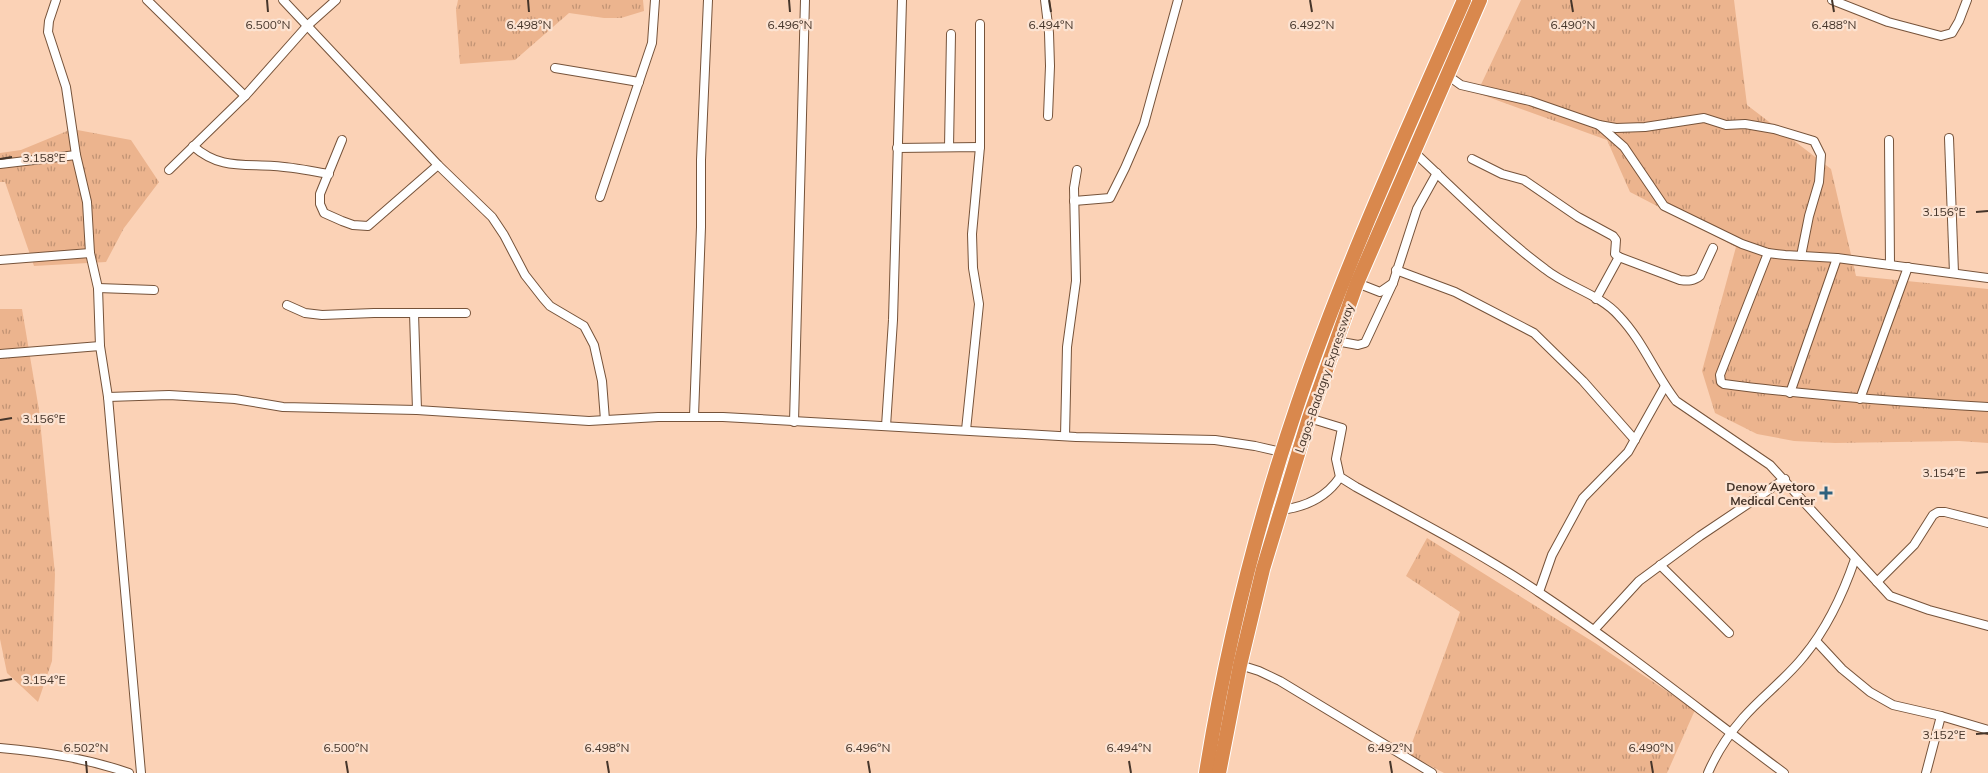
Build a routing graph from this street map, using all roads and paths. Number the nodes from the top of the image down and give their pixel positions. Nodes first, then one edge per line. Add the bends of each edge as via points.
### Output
1 (56, 0) edge
2 (147, 0) edge
3 (284, 0) edge
4 (336, 0) edge
5 (656, 0) edge
6 (708, 0) edge
7 (805, 0) edge
8 (902, 0) edge
9 (1045, 0) edge
10 (1178, 0) edge
11 (1464, 0) edge
12 (1480, 0) edge
13 (1832, 0) edge
14 (1967, 0) edge
15 (980, 24) dead end
16 (308, 25) junction
17 (951, 34) dead end
18 (555, 68) dead end
19 (1447, 75) junction
20 (639, 82) junction
21 (244, 96) junction
22 (1048, 116) dead end
23 (1599, 125) junction
24 (1949, 138) dead end
25 (342, 140) dead end
26 (1889, 140) dead end
27 (193, 146) junction
28 (980, 147) junction
29 (897, 148) junction
30 (949, 148) junction
31 (1414, 152) junction
32 (76, 155) junction
33 (1472, 159) dead end
34 (0, 164) edge
35 (438, 165) junction
36 (168, 170) dead end
37 (1076, 170) dead end
38 (1437, 173) junction
39 (328, 174) junction
40 (600, 197) dead end
41 (1074, 201) junction
42 (1712, 248) dead end
43 (90, 253) junction
44 (1768, 253) junction
45 (1801, 256) junction
46 (1619, 257) junction
47 (1837, 258) junction
48 (0, 260) edge
49 (1890, 265) junction
50 (1908, 267) junction
51 (1396, 270) junction
52 (1954, 274) junction
53 (1988, 278) edge
54 (1357, 283) junction
55 (1393, 283) junction
56 (98, 288) junction
57 (154, 290) dead end
58 (1596, 299) junction
59 (287, 305) dead end
60 (414, 313) junction
61 (466, 313) dead end
62 (1336, 342) junction
63 (100, 346) junction
64 (0, 354) edge
65 (1665, 386) junction
66 (1790, 393) junction
67 (108, 397) junction
68 (1860, 400) junction
69 (1988, 407) edge
70 (417, 410) junction
71 (694, 416) junction
72 (1309, 418) junction
73 (605, 420) junction
74 (794, 422) junction
75 (886, 426) junction
76 (966, 430) junction
77 (1065, 436) junction
78 (1636, 440) junction
79 (1282, 452) junction
80 (1340, 477) junction
81 (1785, 479) junction
82 (1281, 510) junction
83 (1988, 523) edge
84 (1855, 559) junction
85 (1660, 565) junction
86 (1877, 582) junction
87 (1539, 592) junction
88 (1988, 626) edge
89 (1594, 630) junction
90 (1729, 633) dead end
91 (1816, 641) junction
92 (1240, 665) junction
93 (1941, 716) junction
94 (1988, 730) edge
95 (1732, 733) junction
96 (0, 748) edge
97 (128, 773) edge
98 (140, 773) edge
99 (1206, 773) edge
100 (1219, 773) edge
101 (1432, 773) edge
102 (1708, 773) edge
103 (1784, 773) edge
104 (1926, 773) edge

1 - 32 street via 48,32 66,87
2 - 21 street
3 - 16 street
4 - 16 street
5 - 20 street via 652,43
6 - 71 street
7 - 74 street
8 - 29 street
9 - 22 street via 1050,66
10 - 41 street via 1144,124 1110,198
11 - 79 highway, Lagos-Badagry Expressway via 1360,239
12 - 19 highway, Lagos-Badagry Expressway
13 - 14 street via 1888,22 1941,36 1952,33
15 - 28 street
16 - 21 street
16 - 35 street
17 - 30 street
18 - 20 street
19 - 23 street via 1462,85 1530,101
19 - 31 highway, Lagos-Badagry Expressway
20 - 40 street
21 - 27 street
23 - 44 street via 1624,147 1664,206 1742,244
23 - 45 street via 1616,128 1704,118 1726,125 1745,124 1774,129 1814,141 1821,155 1819,182
24 - 52 street
25 - 39 street
26 - 49 street
27 - 36 street
27 - 39 street via 205,157 237,166 274,166
28 - 30 street
28 - 76 street via 972,242 979,304
29 - 30 street
29 - 75 street via 893,320
31 - 38 street
31 - 54 highway, Lagos-Badagry Expressway
32 - 34 street
32 - 43 street via 87,202
33 - 46 street via 1502,174 1524,180 1578,217 1613,236 1616,240 1614,254
35 - 39 street via 368,226 353,225 324,213 320,194
35 - 73 street via 498,225 525,274 550,306 584,326 594,345
37 - 41 street
38 - 51 street via 1417,209
38 - 58 street via 1483,218 1546,270
41 - 77 street via 1076,281 1066,347
42 - 46 street via 1700,276 1688,281
43 - 48 street
43 - 56 street
44 - 45 street
44 - 66 street via 1719,378 1724,384
45 - 47 street
46 - 58 street
47 - 49 street
47 - 66 street
49 - 50 street
50 - 52 street
50 - 68 street
51 - 55 street
51 - 78 street via 1454,292 1534,333
52 - 53 street
54 - 55 street via 1380,292
54 - 62 highway, Lagos-Badagry Expressway
55 - 62 street via 1364,343
56 - 57 street
56 - 63 street
58 - 65 street via 1618,314 1636,335
59 - 60 street via 322,316
60 - 61 street
60 - 70 street
62 - 72 highway, Lagos-Badagry Expressway
63 - 64 street
63 - 67 street
65 - 78 street
65 - 81 street via 1676,401 1770,465
66 - 68 street
67 - 70 street via 168,395 235,399 283,407
67 - 98 street
68 - 69 street
70 - 73 street
71 - 73 street
71 - 74 street
72 - 80 street via 1342,428 1336,459
72 - 82 highway, Lagos-Badagry Expressway
74 - 75 street
75 - 76 street
76 - 77 street
77 - 79 street via 1215,440
78 - 87 street via 1583,498 1552,555
79 - 99 highway, Lagos-Badagry Expressway via 1242,588
80 - 82 street via 1317,499
80 - 87 street
81 - 84 street
81 - 85 street
82 - 92 highway, Lagos-Badagry Expressway
83 - 86 street via 1938,512 1928,520 1914,545
84 - 86 street
84 - 91 street via 1845,588
85 - 89 street via 1638,581
85 - 90 street
86 - 88 street via 1890,596
87 - 89 street
89 - 95 street
91 - 93 street via 1842,669 1893,705
91 - 95 street via 1781,682 1742,718
92 - 100 highway, Lagos-Badagry Expressway
92 - 101 street via 1280,681
93 - 94 street
93 - 104 street
95 - 102 street
95 - 103 street
96 - 97 street via 49,753 104,764

